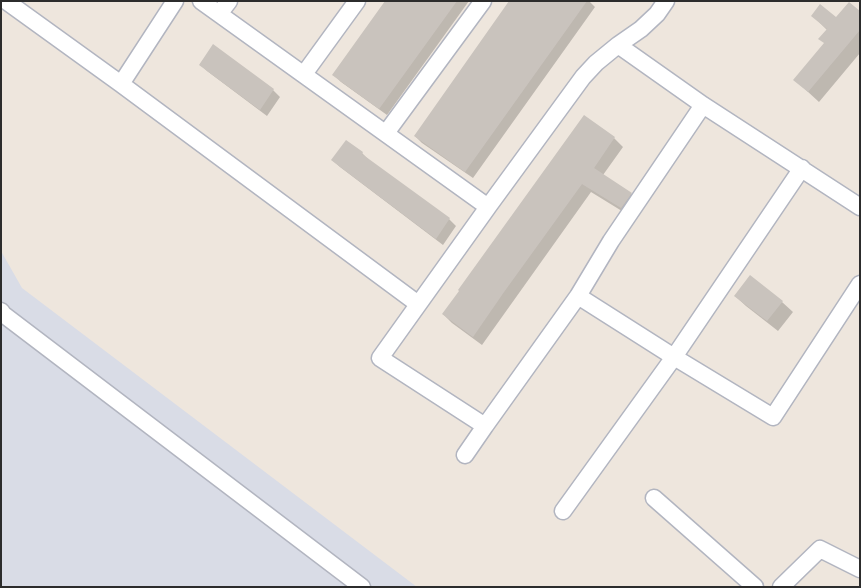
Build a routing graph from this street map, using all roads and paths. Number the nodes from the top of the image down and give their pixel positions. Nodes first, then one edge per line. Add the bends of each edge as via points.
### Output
1 (6, 1) edge
2 (175, 1) edge
3 (201, 1) edge
4 (357, 1) edge
5 (484, 1) edge
6 (666, 1) edge
7 (224, 8) edge
8 (618, 45) junction
9 (304, 74) junction
10 (121, 84) junction
11 (703, 105) junction
12 (386, 133) junction
13 (802, 168) junction
14 (488, 207) junction
15 (860, 207) edge
16 (860, 284) edge
17 (578, 296) junction
18 (418, 304) junction
19 (2, 314) edge
20 (674, 357) junction
21 (485, 426) junction
22 (465, 455) dead end
23 (654, 498) dead end
24 (563, 511) dead end
25 (860, 568) edge
26 (362, 587) edge
27 (755, 587) edge
28 (781, 587) edge

1 - 10 street
2 - 10 street
3 - 7 street
4 - 9 street
5 - 12 street
6 - 8 street via 641,29
7 - 9 street
8 - 11 street
8 - 14 street via 583,77
9 - 12 street
10 - 18 street
11 - 13 street
11 - 17 street via 611,241
12 - 14 street
13 - 15 street
13 - 20 street
14 - 18 street
16 - 20 street via 773,417
17 - 20 street
17 - 21 street
18 - 21 street via 380,358
19 - 26 street
20 - 24 street
21 - 22 street
23 - 27 street
25 - 28 street via 820,549

